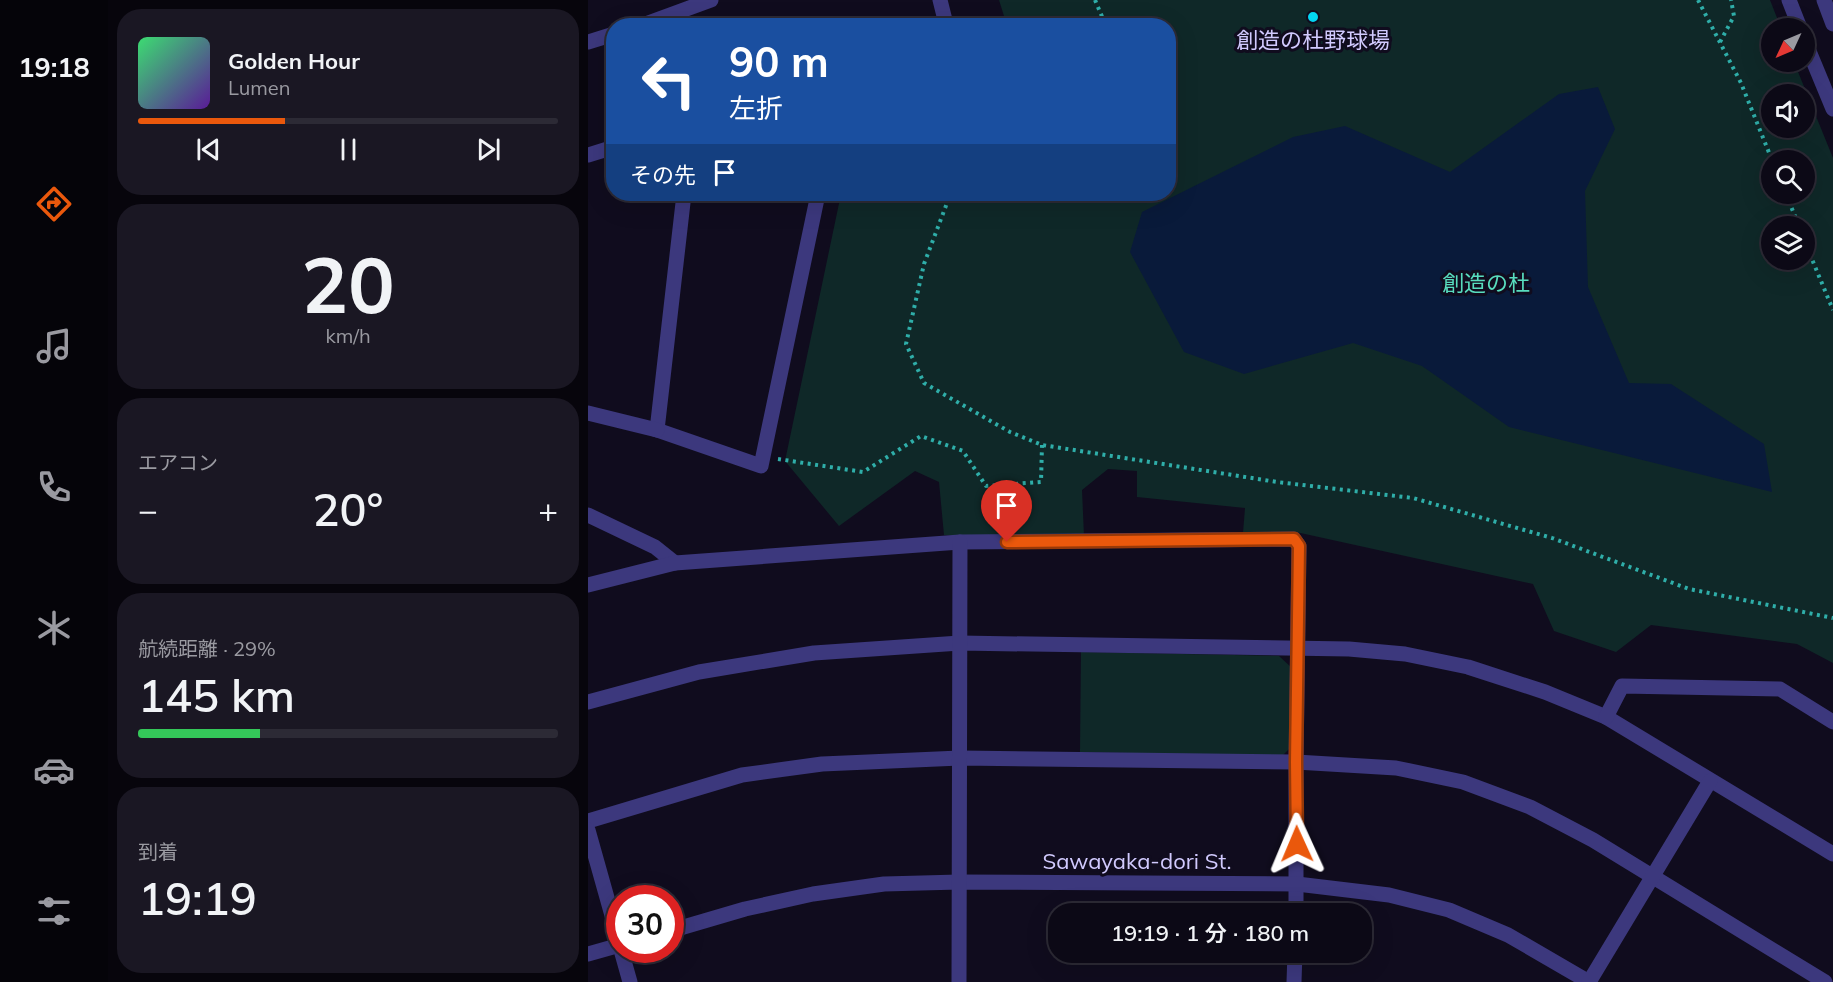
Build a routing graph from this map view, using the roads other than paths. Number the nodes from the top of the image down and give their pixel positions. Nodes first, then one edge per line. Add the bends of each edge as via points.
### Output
1 (711, 0) edge
2 (940, 0) edge
3 (1789, 0) edge
4 (1824, 0) edge
5 (665, 18) edge
6 (944, 18) edge
7 (1796, 18) edge
8 (1833, 24) edge
9 (606, 36) edge
10 (588, 42) edge
11 (1815, 66) edge
12 (1833, 109) edge
13 (606, 149) edge
14 (588, 155) edge
15 (683, 201) edge
16 (817, 201) edge
17 (588, 413) edge
18 (657, 430) junction
19 (588, 515) edge
20 (960, 542) junction
21 (675, 563) junction
22 (588, 585) edge
23 (960, 643) junction
24 (1297, 649) junction
25 (588, 702) edge
26 (1606, 717) junction
27 (1833, 722) edge
28 (960, 758) junction
29 (1296, 762) junction
30 (1710, 781) junction
31 (588, 821) edge
32 (588, 830) edge
33 (1833, 854) edge
34 (1652, 876) junction
35 (959, 882) junction
36 (1297, 885) junction
37 (606, 894) edge
38 (1296, 903) edge
39 (684, 927) edge
40 (606, 948) edge
41 (588, 954) edge
42 (625, 963) edge
43 (1295, 963) edge
44 (630, 982) edge
45 (959, 982) edge
46 (1294, 982) edge
47 (1589, 982) edge
48 (1825, 982) edge

1 - 5 street
2 - 6 street
3 - 7 street
4 - 8 street
9 - 10 street
11 - 12 street
13 - 14 street
15 - 18 street
16 - 18 street via 761,466
17 - 18 street
19 - 21 street via 655,547
20 - 21 street
20 - 23 street
20 - 24 street via 1294,539 1299,546
21 - 22 street
23 - 24 street
23 - 25 street via 802,655 699,672
23 - 28 street
24 - 26 street via 1405,654 1468,667
24 - 29 street
26 - 27 street via 1622,686 1780,689
26 - 30 street
28 - 29 street
28 - 31 street via 822,764 742,775
28 - 35 street
29 - 34 street via 1396,768 1463,782 1530,807
29 - 36 street
30 - 33 street
30 - 34 street
32 - 37 street
34 - 47 street
34 - 48 street
35 - 36 street, Sawayaka-dori St.
35 - 39 street, Sawayaka-dori St. via 884,884 813,894
35 - 45 street
36 - 38 street
36 - 47 street, Sawayaka-dori St. via 1389,895 1449,910 1508,935
40 - 41 street
42 - 44 street
43 - 46 street

